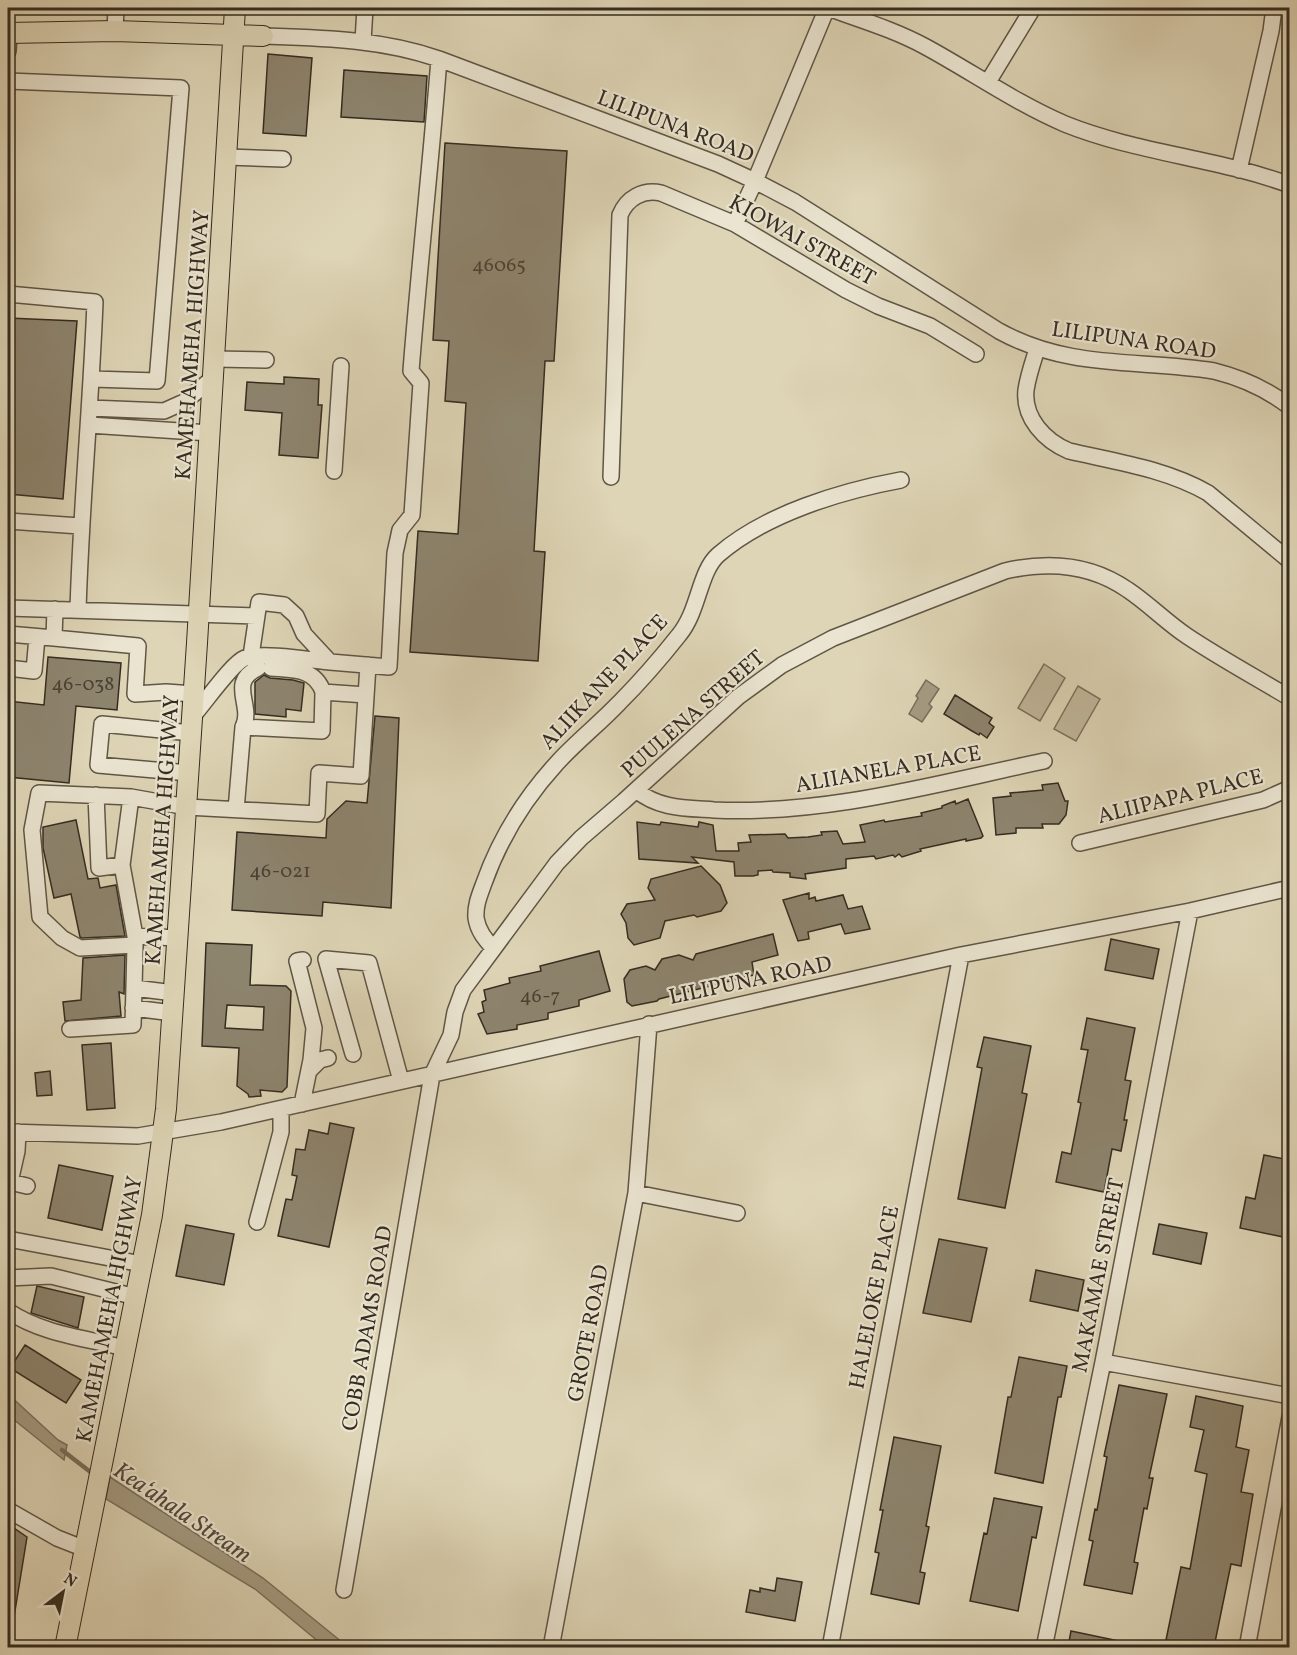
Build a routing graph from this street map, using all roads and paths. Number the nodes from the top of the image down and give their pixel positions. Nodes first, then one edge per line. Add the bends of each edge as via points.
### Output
1 (116, 8) edge
2 (235, 8) edge
3 (364, 8) edge
4 (828, 8) edge
5 (1033, 8) edge
6 (1274, 8) edge
7 (115, 32) junction
8 (234, 35) junction
9 (263, 36) joint
10 (8, 39) edge
11 (363, 41) junction
12 (439, 59) junction
13 (8, 81) edge
14 (988, 82) junction
15 (227, 157) junction
16 (283, 159) dead end
17 (1239, 170) junction
18 (755, 181) junction
19 (1290, 185) edge
20 (735, 224) junction
21 (8, 294) edge
22 (1037, 349) junction
23 (976, 354) dead end
24 (266, 360) dead end
25 (340, 366) dead end
26 (214, 368) junction
27 (92, 379) junction
28 (1290, 407) edge
29 (90, 408) junction
30 (89, 425) junction
31 (210, 433) junction
32 (334, 471) dead end
33 (611, 477) dead end
34 (901, 480) dead end
35 (8, 521) edge
36 (80, 526) junction
37 (1290, 561) edge
38 (8, 608) edge
39 (55, 609) junction
40 (78, 610) junction
41 (199, 613) junction
42 (257, 616) junction
43 (8, 634) edge
44 (37, 637) junction
45 (54, 638) junction
46 (330, 662) junction
47 (260, 664) junction
48 (368, 665) junction
49 (8, 668) edge
50 (323, 692) junction
51 (194, 694) junction
52 (366, 695) junction
53 (1290, 698) edge
54 (192, 725) junction
55 (243, 727) junction
56 (1044, 761) dead end
57 (189, 773) junction
58 (1290, 788) edge
59 (636, 790) junction
60 (96, 795) junction
61 (131, 797) junction
62 (187, 807) junction
63 (236, 810) junction
64 (1080, 843) dead end
65 (122, 865) junction
66 (1290, 888) edge
67 (1190, 911) junction
68 (178, 938) junction
69 (135, 940) junction
70 (494, 948) junction
71 (961, 955) junction
72 (303, 960) dead end
73 (134, 988) junction
74 (174, 993) junction
75 (133, 1008) junction
76 (173, 1013) junction
77 (649, 1024) junction
78 (69, 1029) dead end
79 (353, 1054) dead end
80 (328, 1058) dead end
81 (309, 1071) junction
82 (432, 1075) junction
83 (402, 1081) junction
84 (302, 1104) junction
85 (281, 1110) junction
86 (164, 1130) junction
87 (13, 1132) edge
88 (9, 1182) edge
89 (27, 1186) dead end
90 (636, 1193) junction
91 (737, 1213) dead end
92 (257, 1222) dead end
93 (8, 1239) edge
94 (142, 1264) junction
95 (8, 1278) edge
96 (136, 1297) junction
97 (8, 1311) edge
98 (125, 1348) junction
99 (1103, 1362) junction
100 (1290, 1396) edge
101 (1290, 1417) edge
102 (8, 1510) edge
103 (85, 1549) junction
104 (344, 1590) dead end
105 (65, 1647) edge
106 (551, 1647) edge
107 (830, 1647) edge
108 (1044, 1647) edge
109 (1247, 1647) edge

1 - 7 street
2 - 8 main road, KAMEHAMEHA HIGHWAY
3 - 11 street
4 - 14 street via 903,36
4 - 18 street
5 - 14 street
6 - 17 street
7 - 8 main road
7 - 10 main road
8 - 9 main road
8 - 15 main road, KAMEHAMEHA HIGHWAY
9 - 11 street, LILIPUNA ROAD
11 - 12 street, LILIPUNA ROAD
12 - 18 street, LILIPUNA ROAD
12 - 48 street via 411,371 421,383 412,515 400,530 395,553 390,667
13 - 27 street via 181,87 157,381
14 - 17 street via 1046,115 1091,134
15 - 16 street
15 - 26 main road, KAMEHAMEHA HIGHWAY
17 - 19 street
18 - 20 street
18 - 22 street, LILIPUNA ROAD via 818,216 999,331
20 - 23 street, KIOWAI STREET via 846,290 930,326
20 - 33 street, KIOWAI STREET via 655,192 636,196 623,208
21 - 27 street via 95,302
22 - 28 street, LILIPUNA ROAD via 1076,358 1214,371 1264,390
22 - 37 street, LILIPUNA ROAD via 1026,401 1032,420 1044,436 1069,450 1161,472 1194,485
24 - 26 street
25 - 32 street
26 - 29 street via 184,402 164,411
26 - 31 main road, KAMEHAMEHA HIGHWAY
27 - 29 street
29 - 30 street
30 - 31 street
30 - 36 street
31 - 41 main road, KAMEHAMEHA HIGHWAY
34 - 70 street, ALIIKANE PLACE via 808,505 762,526 714,559 705,573 692,615 679,635 618,705 544,777 506,833 476,909 482,936
35 - 36 street
36 - 40 street
38 - 39 street
39 - 40 street
39 - 45 street
40 - 41 street
41 - 42 street
41 - 51 main road, KAMEHAMEHA HIGHWAY
42 - 46 street via 259,602 284,605
42 - 47 street
43 - 44 street
44 - 45 street
44 - 49 street via 34,671
45 - 51 street via 138,646 135,694
46 - 47 street
46 - 48 street
47 - 50 street via 305,672 317,680
47 - 54 street via 239,662
47 - 55 street via 243,682 247,713
48 - 52 street
50 - 52 street
50 - 55 street via 322,731
51 - 54 main road, KAMEHAMEHA HIGHWAY
52 - 63 street via 361,776 319,773 317,814
53 - 59 street, PUULENA STREET via 1194,641 1104,576 1056,565 1021,567 807,650 745,692
54 - 57 main road, KAMEHAMEHA HIGHWAY
54 - 57 street via 102,724 98,765
55 - 63 street
56 - 59 street, ALIIANELA PLACE via 844,803 792,809 671,807 647,799
57 - 62 main road, KAMEHAMEHA HIGHWAY
58 - 64 street, ALIIPAPA PLACE via 1263,800
59 - 70 street, PUULENA STREET via 568,850
60 - 61 street
60 - 65 street via 99,868
60 - 69 street via 39,793 32,830 40,917 62,938 80,948
61 - 62 street
61 - 65 street
62 - 63 street
62 - 68 main road, KAMEHAMEHA HIGHWAY
65 - 69 street
66 - 67 street, LILIPUNA ROAD
67 - 71 street, LILIPUNA ROAD
67 - 99 street, MAKAMAE STREET
68 - 69 street
68 - 74 main road, KAMEHAMEHA HIGHWAY
69 - 73 street
70 - 82 street, PUULENA STREET via 464,990 451,1035
71 - 77 street, LILIPUNA ROAD
71 - 107 street, HALELOKE PLACE
72 - 81 street via 297,961 314,1028
73 - 74 street
73 - 75 street
74 - 76 main road, KAMEHAMEHA HIGHWAY
75 - 76 street
75 - 78 street via 133,1025
76 - 86 main road, KAMEHAMEHA HIGHWAY
77 - 82 street, LILIPUNA ROAD
77 - 90 street, GROTE ROAD
79 - 83 street via 326,959 369,963
80 - 81 street
81 - 84 street
82 - 83 street, LILIPUNA ROAD
82 - 104 street, COBB ADAMS ROAD
83 - 84 street, LILIPUNA ROAD
84 - 85 street, LILIPUNA ROAD
85 - 86 street, LILIPUNA ROAD
85 - 92 street via 281,1132
86 - 87 street, LILIPUNA ROAD via 138,1136
86 - 94 main road, KAMEHAMEHA HIGHWAY
87 - 88 street via 17,1151
88 - 89 street
90 - 91 street
90 - 106 street, GROTE ROAD
93 - 94 street
94 - 96 main road, KAMEHAMEHA HIGHWAY
95 - 96 street via 51,1276
96 - 98 main road, KAMEHAMEHA HIGHWAY
97 - 98 street via 39,1328
98 - 103 main road, KAMEHAMEHA HIGHWAY
99 - 100 street
99 - 108 street, MAKAMAE STREET
101 - 109 street
102 - 103 street
103 - 105 main road, KAMEHAMEHA HIGHWAY

